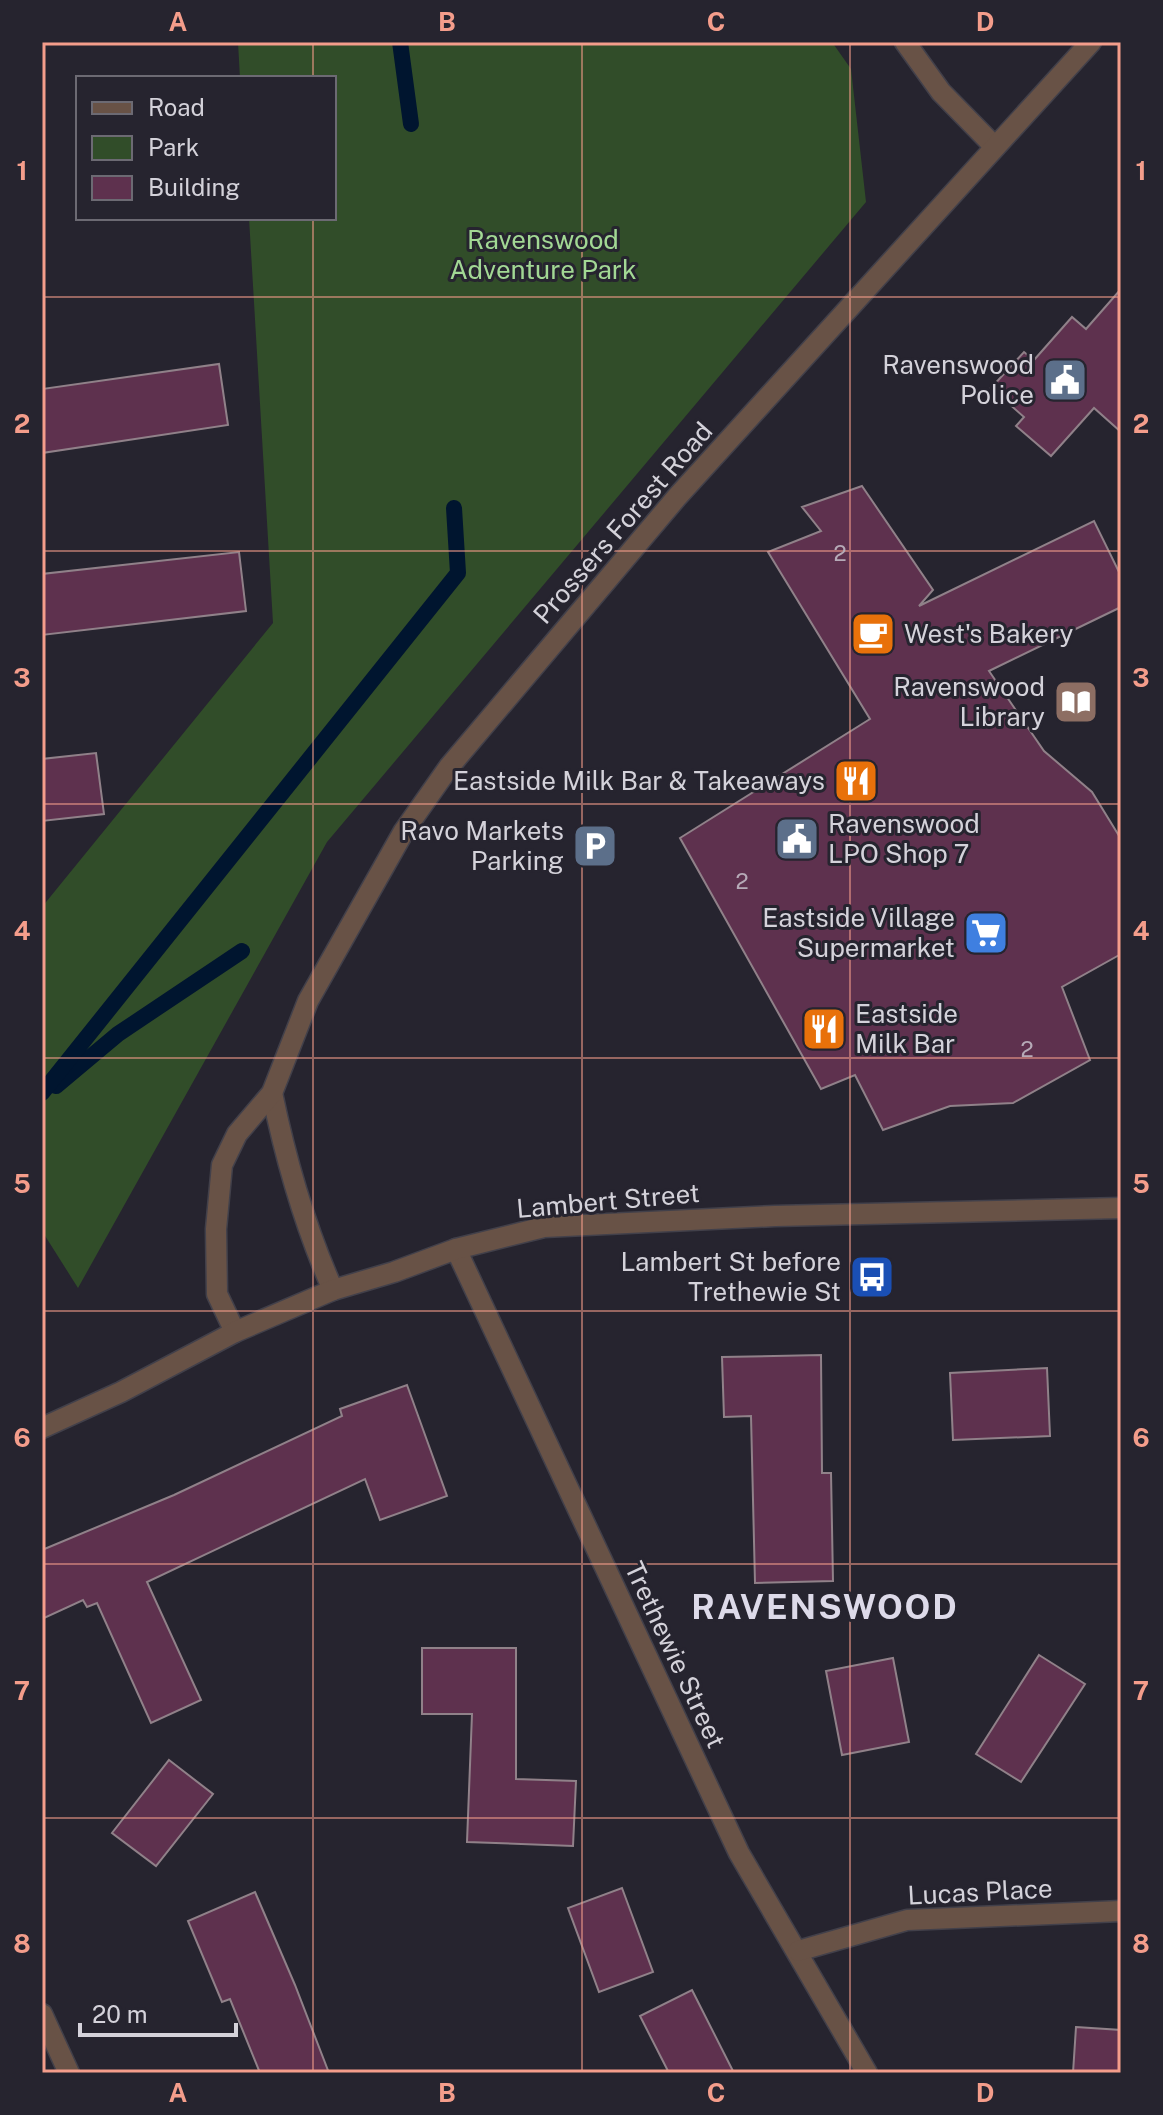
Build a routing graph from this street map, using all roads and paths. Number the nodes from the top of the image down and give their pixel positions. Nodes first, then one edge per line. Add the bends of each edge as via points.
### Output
1 (905, 42) edge
2 (1091, 42) edge
3 (995, 147) junction
4 (272, 1093) junction
5 (1121, 1208) edge
6 (456, 1249) junction
7 (333, 1290) junction
8 (235, 1332) junction
9 (42, 1428) edge
10 (1121, 1911) edge
11 (798, 1951) junction
12 (42, 2014) edge
13 (69, 2073) edge
14 (867, 2073) edge

1 - 3 street via 941,92
2 - 3 street, Prossers Forest Road
3 - 4 street, Prossers Forest Road via 677,497 449,767 404,831 336,948 308,1001
4 - 7 street via 284,1154
4 - 8 street, Prossers Forest Road via 237,1134 222,1165 217,1294
5 - 6 street, Lambert Street via 573,1225
6 - 7 street, Lambert Street
6 - 11 street, Trethewie Street via 739,1853
7 - 8 street, Lambert Street
8 - 9 street, Lambert Street
10 - 11 street, Lucas Place via 907,1920
11 - 14 street, Trethewie Street
12 - 13 street

